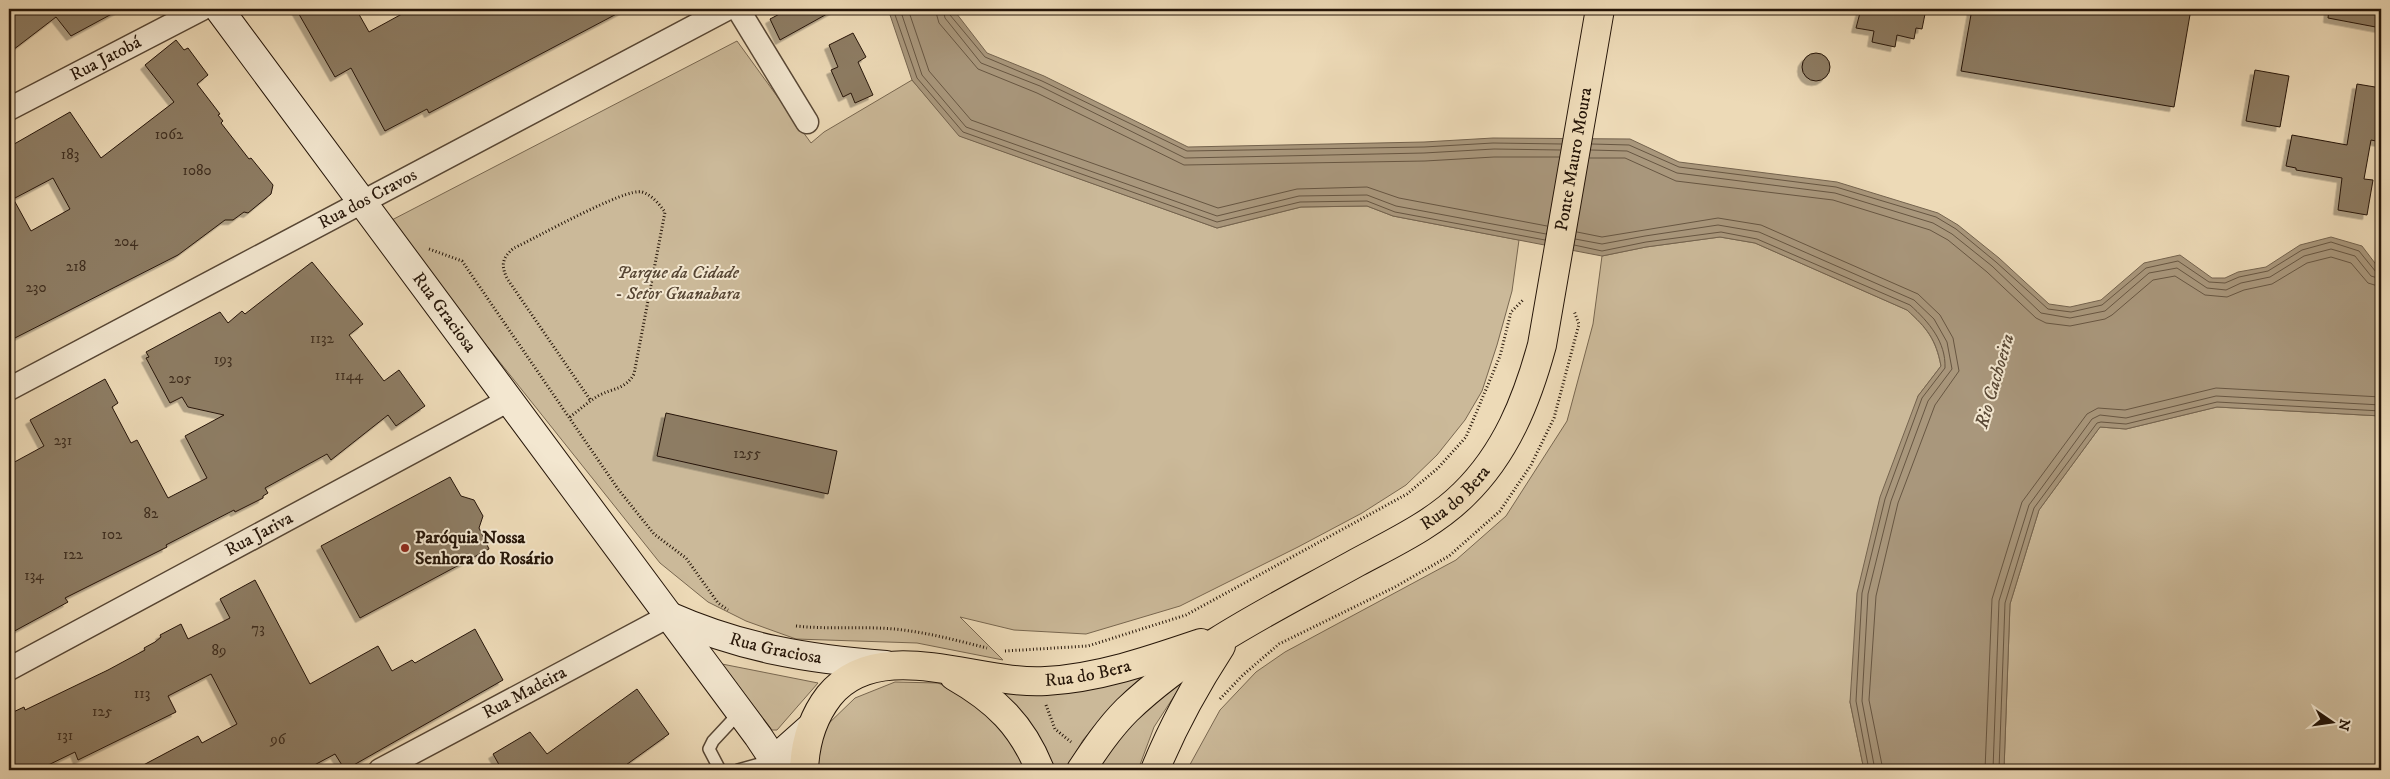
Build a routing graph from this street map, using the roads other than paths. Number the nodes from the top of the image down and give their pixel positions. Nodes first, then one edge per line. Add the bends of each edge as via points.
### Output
1 (202, 9) edge
2 (219, 9) edge
3 (727, 9) edge
4 (738, 9) edge
5 (1600, 9) edge
6 (9, 109) edge
7 (807, 122) dead end
8 (362, 202) junction
9 (1557, 265) joint
10 (9, 389) edge
11 (509, 400) junction
12 (670, 616) junction
13 (1230, 632) junction
14 (886, 665) junction
15 (9, 669) edge
16 (942, 669) junction
17 (740, 712) junction
18 (810, 728) junction
19 (1086, 764) edge
20 (776, 765) edge
21 (380, 770) edge
22 (720, 770) edge
23 (738, 770) edge
24 (804, 770) edge
25 (1040, 770) edge
26 (1155, 770) edge

1 - 6 street, Rua Jatobá
2 - 8 main road, Rua Graciosa
3 - 8 street, Rua dos Cravos
4 - 7 street
5 - 9 main road, Ponte Mauro Moura
8 - 10 street, Rua dos Cravos
8 - 11 main road, Rua Graciosa
9 - 13 main road, Rua do Bera via 1531,385 1495,458 1464,494 1419,529
11 - 12 main road, Rua Graciosa
11 - 15 street, Rua Jariva
12 - 14 main road, Rua Graciosa via 699,629 760,648 834,661
12 - 17 main road, Rua Graciosa
12 - 21 street, Rua Madeira
13 - 16 main road, Rua do Bera via 1117,669 1046,681 1018,681
13 - 19 main road, Rua do Bera via 1154,687 1127,711
13 - 26 main road via 1193,689
14 - 16 main road, Rua do Bera
14 - 18 main road, Rua do Bera via 855,674 836,688
16 - 25 main road via 993,701 1023,737
17 - 20 main road, Rua Graciosa
17 - 22 lane via 709,748
18 - 20 main road
18 - 24 main road, Rua do Bera
20 - 23 lane

